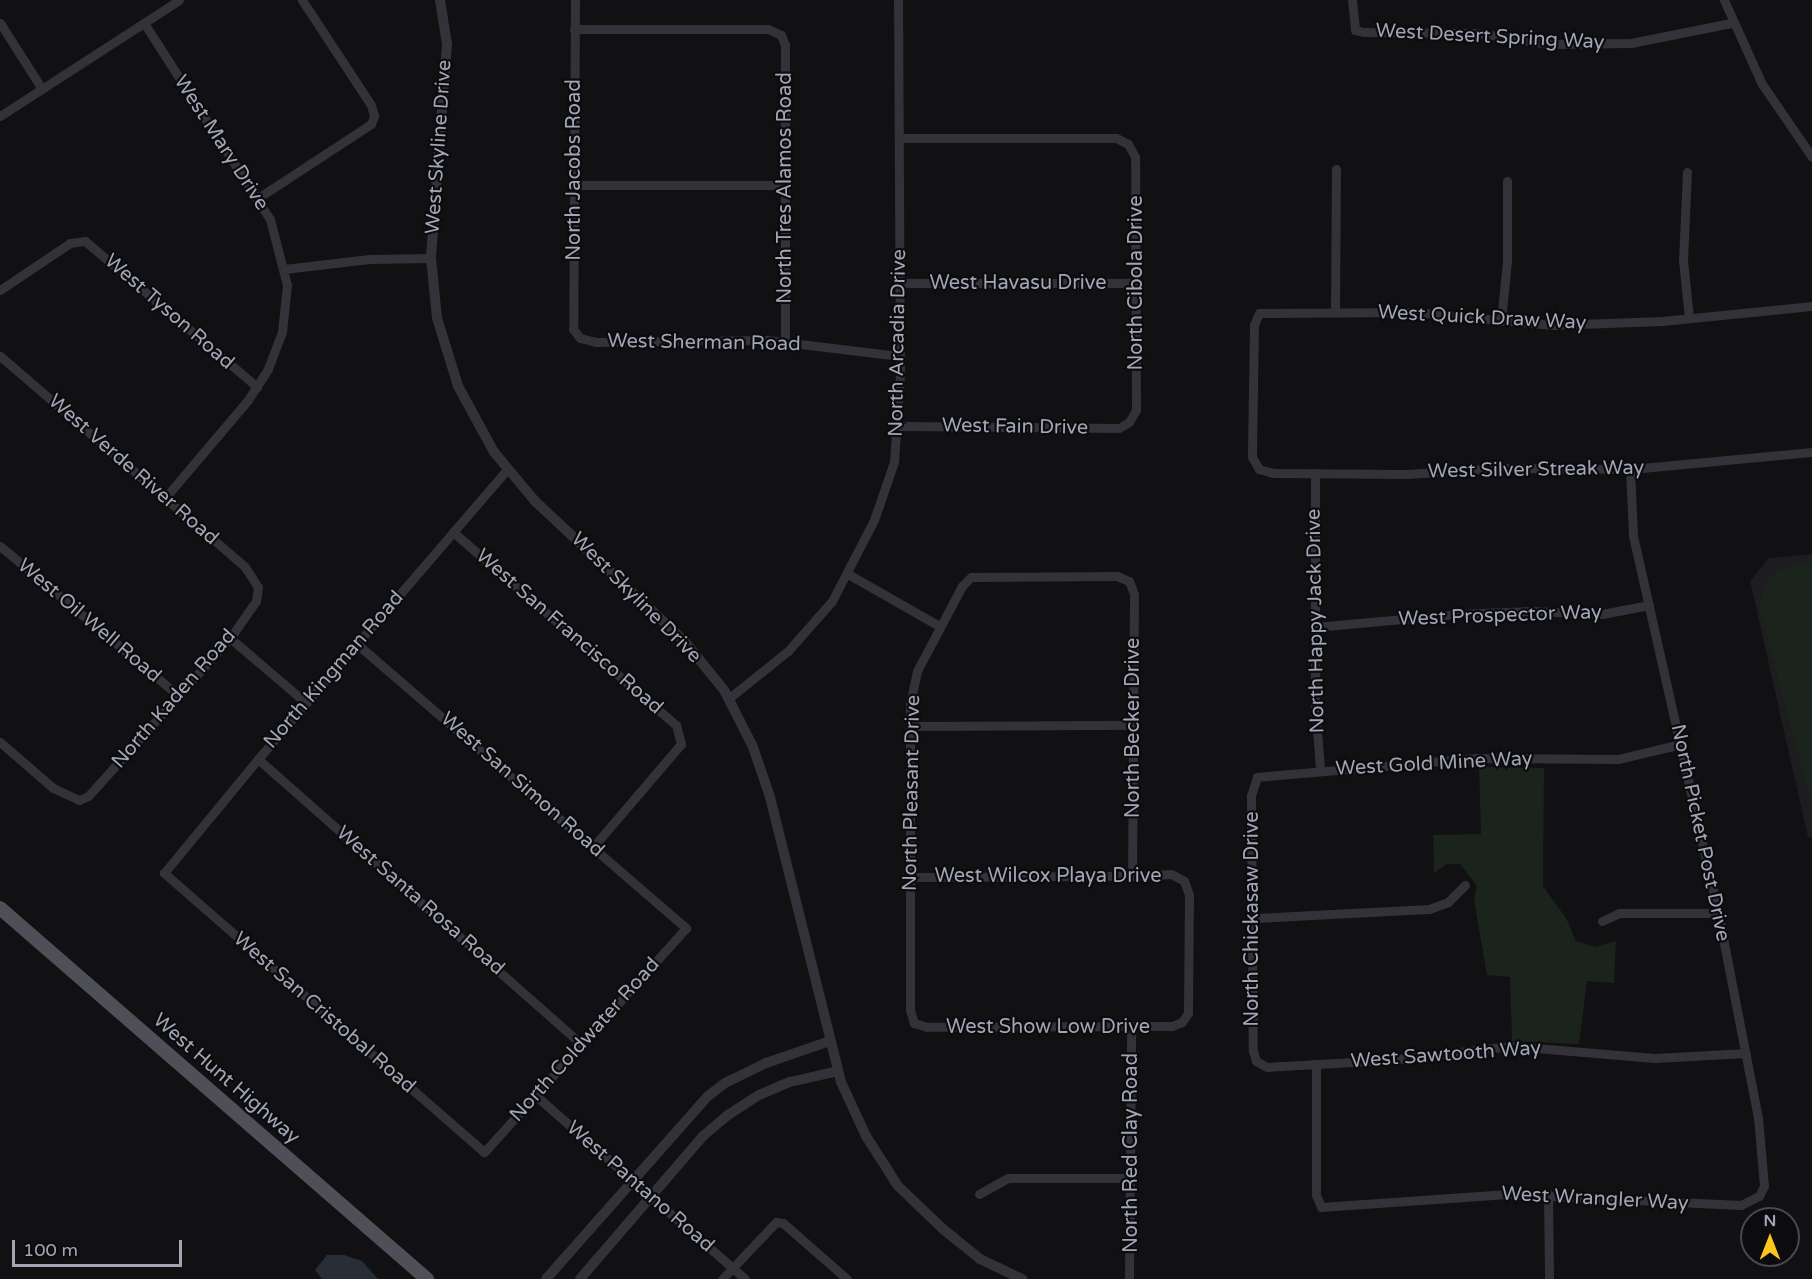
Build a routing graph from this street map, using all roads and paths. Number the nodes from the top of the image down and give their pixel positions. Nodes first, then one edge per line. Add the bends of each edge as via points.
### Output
1 (178, 0) edge
2 (302, 0) edge
3 (440, 0) edge
4 (575, 0) edge
5 (898, 0) edge
6 (1352, 0) edge
7 (1724, 0) edge
8 (1731, 22) junction
9 (0, 23) edge
10 (144, 23) junction
11 (574, 28) junction
12 (42, 88) junction
13 (0, 116) edge
14 (899, 138) junction
15 (1812, 157) edge
16 (1336, 168) dead end
17 (1686, 172) dead end
18 (1507, 181) dead end
19 (574, 185) junction
20 (786, 185) junction
21 (258, 198) junction
22 (431, 258) junction
23 (284, 269) junction
24 (900, 283) junction
25 (1136, 283) junction
26 (0, 290) edge
27 (1812, 306) edge
28 (1335, 311) junction
29 (1689, 318) junction
30 (1501, 321) junction
31 (580, 338) joint
32 (785, 342) junction
33 (0, 356) edge
34 (900, 356) junction
35 (257, 387) junction
36 (1129, 422) joint
37 (899, 426) junction
38 (1812, 452) edge
39 (507, 469) junction
40 (1259, 469) joint
41 (1630, 469) junction
42 (1315, 473) junction
43 (165, 498) junction
44 (453, 532) junction
45 (0, 546) edge
46 (848, 574) junction
47 (1129, 581) joint
48 (258, 590) joint
49 (1649, 605) junction
50 (939, 626) junction
51 (1315, 627) junction
52 (230, 638) junction
53 (357, 644) junction
54 (178, 696) junction
55 (728, 699) junction
56 (306, 703) junction
57 (1133, 725) junction
58 (910, 726) junction
59 (0, 742) edge
60 (1682, 744) junction
61 (258, 759) junction
62 (1320, 770) junction
63 (1257, 777) joint
64 (594, 846) junction
65 (164, 873) joint
66 (910, 876) junction
67 (1132, 876) junction
68 (1465, 885) dead end
69 (0, 908) edge
70 (1718, 913) junction
71 (1254, 918) junction
72 (1602, 921) dead end
73 (686, 928) joint
74 (1182, 1022) joint
75 (914, 1023) joint
76 (1131, 1026) junction
77 (830, 1041) junction
78 (581, 1044) junction
79 (1746, 1053) junction
80 (1256, 1061) joint
81 (1316, 1064) junction
82 (838, 1071) junction
83 (535, 1095) junction
84 (484, 1152) joint
85 (1131, 1178) junction
86 (630, 1180) junction
87 (979, 1194) dead end
88 (1548, 1194) junction
89 (1759, 1196) joint
90 (650, 1197) junction
91 (732, 1268) junction
92 (1019, 1278) edge
93 (428, 1279) edge
94 (546, 1279) edge
95 (580, 1279) edge
96 (722, 1279) edge
97 (745, 1279) edge
98 (847, 1279) edge
99 (1129, 1279) edge
100 (1549, 1279) edge

1 - 10 street
2 - 21 street via 371,105 374,116 371,124
3 - 22 street, West Skyline Drive via 447,44
4 - 11 street, North Jacobs Road
5 - 14 street, North Arcadia Drive
6 - 8 street, West Desert Spring Way via 1355,30 1477,33 1549,44 1630,43
7 - 8 street
8 - 15 street via 1762,84
9 - 12 street
10 - 12 street
10 - 21 street, West Mary Drive
11 - 19 street, North Jacobs Road
11 - 20 street, North Tres Alamos Road via 768,29 781,35 786,45
12 - 13 street
14 - 24 street, North Arcadia Drive
14 - 25 street, North Cibola Drive via 1116,138 1128,144 1135,157
16 - 28 street
17 - 29 street via 1683,260
18 - 30 street
19 - 20 street
19 - 31 street, North Jacobs Road via 573,329
20 - 32 street, North Tres Alamos Road
21 - 23 street, West Mary Drive via 276,233
22 - 23 street via 369,259
22 - 39 street, West Skyline Drive via 438,318 458,386
23 - 35 street via 287,301 282,332
24 - 25 street, West Havasu Drive
24 - 34 street, North Arcadia Drive
25 - 36 street, North Cibola Drive via 1136,410
26 - 35 street, West Tyson Road via 80,240 91,244
27 - 29 street, West Quick Draw Way
28 - 30 street, West Quick Draw Way via 1414,312
28 - 40 street, West Quick Draw Way via 1259,313 1254,325 1252,457
29 - 30 street, West Quick Draw Way via 1553,325
31 - 32 street, West Sherman Road via 596,342
32 - 34 street, West Sherman Road
33 - 43 street, West Verde River Road
34 - 37 street, North Arcadia Drive
35 - 43 street
36 - 37 street, West Fain Drive via 1119,428
37 - 46 street, North Arcadia Drive via 894,462 874,520
38 - 41 street, West Silver Streak Way
39 - 44 street, North Kingman Road
39 - 55 street, West Skyline Drive via 535,501 685,642
40 - 42 street, West Silver Streak Way
41 - 42 street, West Silver Streak Way
41 - 49 street, North Picket Post Drive via 1633,535
42 - 51 street, North Happy Jack Drive
43 - 48 street, West Verde River Road via 245,567
44 - 53 street, North Kingman Road
44 - 64 street, West San Francisco Road via 676,725 681,735 681,744
45 - 54 street, West Oil Well Road
46 - 50 street
46 - 55 street, North Arcadia Drive via 832,602 788,651
47 - 50 street, North Pleasant Drive via 1117,576 971,577
47 - 57 street, North Becker Drive via 1134,594
48 - 52 street, North Kaden Road via 256,601
49 - 51 street, West Prospector Way via 1602,614 1459,614
49 - 60 street, North Picket Post Drive
50 - 58 street, North Pleasant Drive via 917,671
51 - 62 street, North Happy Jack Drive
52 - 54 street, North Kaden Road
52 - 56 street
53 - 56 street, North Kingman Road
53 - 64 street, West San Simon Road
54 - 59 street, North Kaden Road via 88,796 79,801 53,788
55 - 77 street, West Skyline Drive via 753,747 770,796
56 - 61 street, North Kingman Road
57 - 58 street
57 - 67 street, North Becker Drive
58 - 66 street, North Pleasant Drive
60 - 62 street, West Gold Mine Way via 1618,759 1477,758
60 - 70 street, North Picket Post Drive
61 - 65 street, North Kingman Road
61 - 78 street, West Santa Rosa Road
62 - 63 street, West Gold Mine Way
63 - 71 street, North Chickasaw Drive via 1251,795
64 - 73 street, West San Simon Road
65 - 84 street, West San Cristobal Road
66 - 67 street, West Wilcox Playa Drive
66 - 75 street, North Pleasant Drive via 910,1010
67 - 74 street, West Wilcox Playa Drive via 1170,874 1184,881 1189,895 1188,1013
68 - 71 street via 1448,902 1429,909
69 - 93 main road, West Hunt Highway
70 - 72 street via 1619,913
70 - 79 street, North Picket Post Drive
71 - 80 street, North Chickasaw Drive
73 - 78 street, North Coldwater Road
74 - 76 street, West Show Low Drive via 1172,1026
75 - 76 street, West Show Low Drive via 927,1027
76 - 85 street, North Red Clay Road
77 - 82 street, West Skyline Drive
77 - 86 street via 766,1063 725,1083 688,1114
78 - 83 street, North Coldwater Road
79 - 81 street, West Sawtooth Way via 1655,1058 1511,1046
79 - 89 street, North Picket Post Drive via 1758,1118 1764,1186
80 - 81 street, West Sawtooth Way via 1267,1067
81 - 88 street, West Wrangler Way via 1316,1195 1321,1207
82 - 90 street via 790,1082 759,1095 728,1115 703,1136
82 - 92 street, West Skyline Drive via 866,1136 898,1186 980,1259
83 - 84 street, North Coldwater Road
83 - 86 street, West Pantano Road
85 - 87 street via 1008,1178
85 - 99 street, North Red Clay Road
86 - 90 street, West Pantano Road
86 - 94 street
88 - 89 street, West Wrangler Way via 1741,1205
88 - 100 street
90 - 91 street, West Pantano Road
90 - 95 street
91 - 96 street
91 - 97 street, West Pantano Road
91 - 98 street via 776,1222 783,1223

